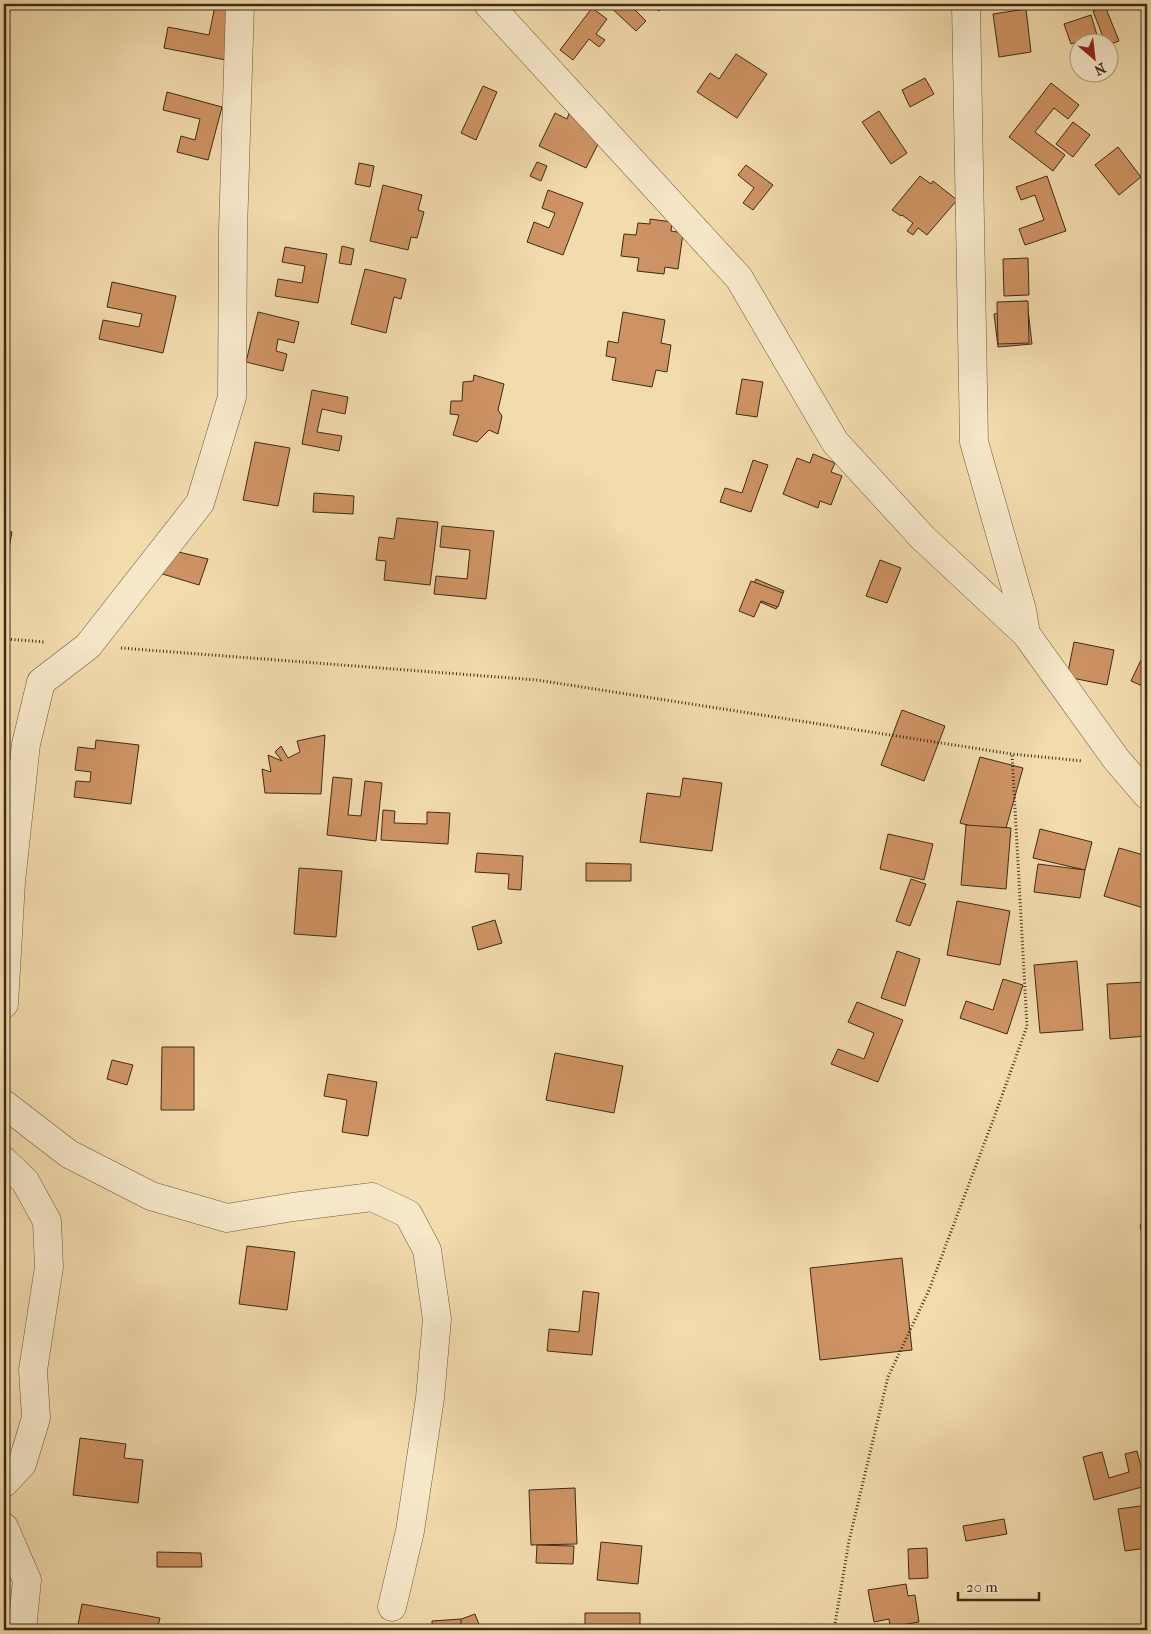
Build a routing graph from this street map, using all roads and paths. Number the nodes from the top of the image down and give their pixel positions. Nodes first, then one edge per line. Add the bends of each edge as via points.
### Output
1 (240, 4) edge
2 (488, 4) edge
3 (966, 4) edge
4 (1026, 634) junction
5 (4, 639) edge
6 (88, 646) junction
7 (1012, 754) junction
8 (1121, 765) junction
9 (1147, 795) edge
10 (4, 1004) edge
11 (4, 1104) edge
12 (4, 1161) edge
13 (4, 1483) edge
14 (4, 1527) edge
15 (392, 1607) dead end
16 (22, 1630) edge
17 (834, 1630) edge

1 - 6 street via 232,397 200,503
2 - 4 street via 739,278 836,442 922,538
3 - 4 street via 974,442
4 - 8 street
5 - 6 path
6 - 7 path via 537,680
6 - 10 street via 41,682 26,744 11,882
7 - 8 path
7 - 17 path via 1027,1026 929,1290 888,1377 849,1541
8 - 9 street
11 - 15 street via 69,1154 151,1196 227,1218 372,1197 408,1214 427,1250 437,1319 430,1398 410,1531
12 - 13 street via 25,1181 47,1221 49,1266 33,1370 36,1418 22,1464
14 - 16 street via 27,1580

